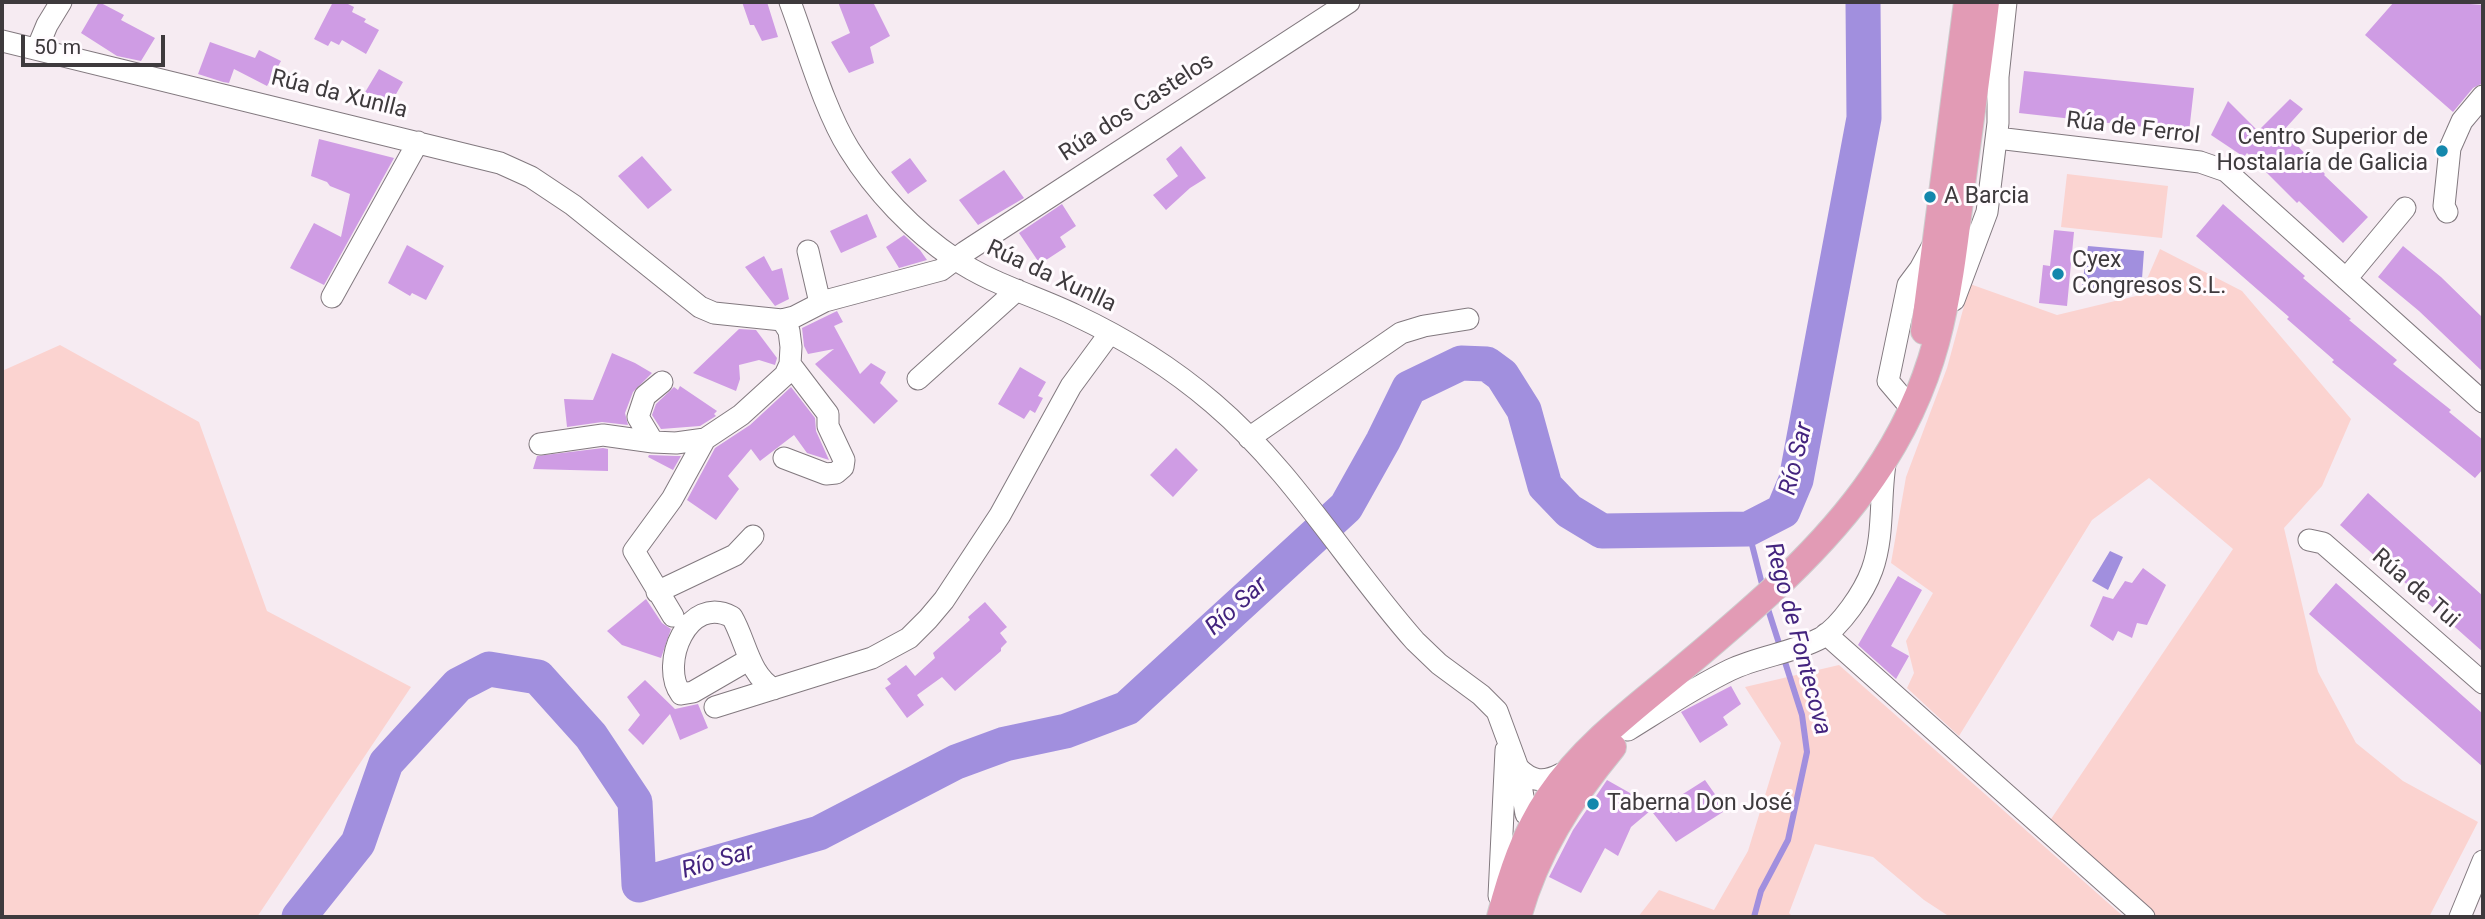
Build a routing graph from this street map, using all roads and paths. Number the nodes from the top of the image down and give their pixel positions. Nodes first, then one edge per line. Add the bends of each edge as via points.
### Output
1 (61, 2) edge
2 (790, 2) edge
3 (1349, 2) edge
4 (1965, 2) edge
5 (1976, 2) edge
6 (1986, 2) edge
7 (1996, 2) edge
8 (2006, 2) edge
9 (2, 41) edge
10 (37, 49) junction
11 (2483, 96) edge
12 (1997, 138) junction
13 (418, 142) junction
14 (2405, 208) dead end
15 (2447, 212) dead end
16 (1936, 239) junction
17 (808, 251) dead end
18 (955, 259) junction
19 (2346, 279) junction
20 (1959, 287) junction
21 (1017, 289) junction
22 (331, 297) dead end
23 (820, 303) junction
24 (1928, 304) junction
25 (1468, 318) dead end
26 (782, 320) junction
27 (1110, 333) junction
28 (1932, 361) junction
29 (790, 363) junction
30 (918, 379) dead end
31 (662, 382) dead end
32 (1905, 401) junction
33 (2483, 402) edge
34 (1249, 438) junction
35 (705, 439) junction
36 (653, 442) junction
37 (540, 444) dead end
38 (1886, 456) junction
39 (784, 458) dead end
40 (753, 536) dead end
41 (2309, 540) dead end
42 (657, 592) junction
43 (673, 616) dead end
44 (1826, 634) junction
45 (1708, 647) junction
46 (750, 659) dead end
47 (2483, 683) edge
48 (774, 689) junction
49 (715, 707) dead end
50 (1621, 738) junction
51 (1507, 741) junction
52 (1585, 754) junction
53 (1518, 768) junction
54 (1561, 774) junction
55 (1522, 822) junction
56 (2483, 861) edge
57 (1499, 917) edge
58 (1508, 917) edge
59 (1518, 917) edge
60 (2144, 917) edge
61 (2460, 917) edge

1 - 10 street
2 - 18 street via 847,146 904,217
3 - 18 street, Rúa dos Castelos
4 - 16 main road
5 - 24 street via 1954,174
6 - 28 main road via 1950,284
7 - 20 street
8 - 12 street
9 - 10 street, Rúa da Xunlla
10 - 13 street, Rúa da Xunlla
11 - 15 street via 2462,121 2450,148
12 - 19 street, Rúa de Ferrol via 2200,162 2226,171
12 - 20 street via 1986,216
13 - 22 street, Rúa da Xunlla
13 - 26 street, Rúa da Xunlla via 500,163 531,177 700,307 714,313
14 - 19 street
16 - 24 main road
16 - 32 street via 1908,285 1888,381
17 - 23 street
18 - 21 street, Rúa da Xunlla
18 - 23 street, Rúa da Xunlla via 941,270
19 - 33 street, Rúa de Ferrol
20 - 28 street
21 - 27 street, Rúa da Xunlla
21 - 30 street
23 - 26 street, Rúa da Xunlla
24 - 32 main road
25 - 34 street via 1402,333
26 - 29 street via 789,331
27 - 34 street, Rúa da Xunlla via 1188,384
27 - 48 street via 1072,386 1000,515 928,619 909,638 872,659
28 - 38 main road via 1909,418
29 - 35 street via 785,375 741,415
29 - 39 street via 828,414 828,426 844,460 836,473 826,474
31 - 36 street via 645,396 638,417
32 - 38 main road
34 - 51 street, Rúa da Xunlla via 1424,651 1491,704 1501,718
35 - 36 street
35 - 42 street via 672,499 634,551
36 - 37 street via 603,435
38 - 44 street via 1874,566 1859,596
38 - 45 main road via 1856,500 1803,559
40 - 42 street via 735,555
41 - 47 street, Rúa de Tui via 2323,542
42 - 43 street
44 - 50 street via 1704,684
44 - 60 street
45 - 50 main road
45 - 52 main road
46 - 48 street via 755,673
48 - 49 street
50 - 55 street
50 - 59 main road via 1555,826
51 - 53 street, Rúa da Xunlla
51 - 55 street, Rúa da Xunlla
52 - 54 street
52 - 55 main road
53 - 54 street via 1540,781
53 - 55 street, Rúa da Xunlla
54 - 55 street
55 - 57 main road
55 - 57 street, Rúa da Xunlla via 1501,863
55 - 58 street via 1526,863
56 - 61 street

